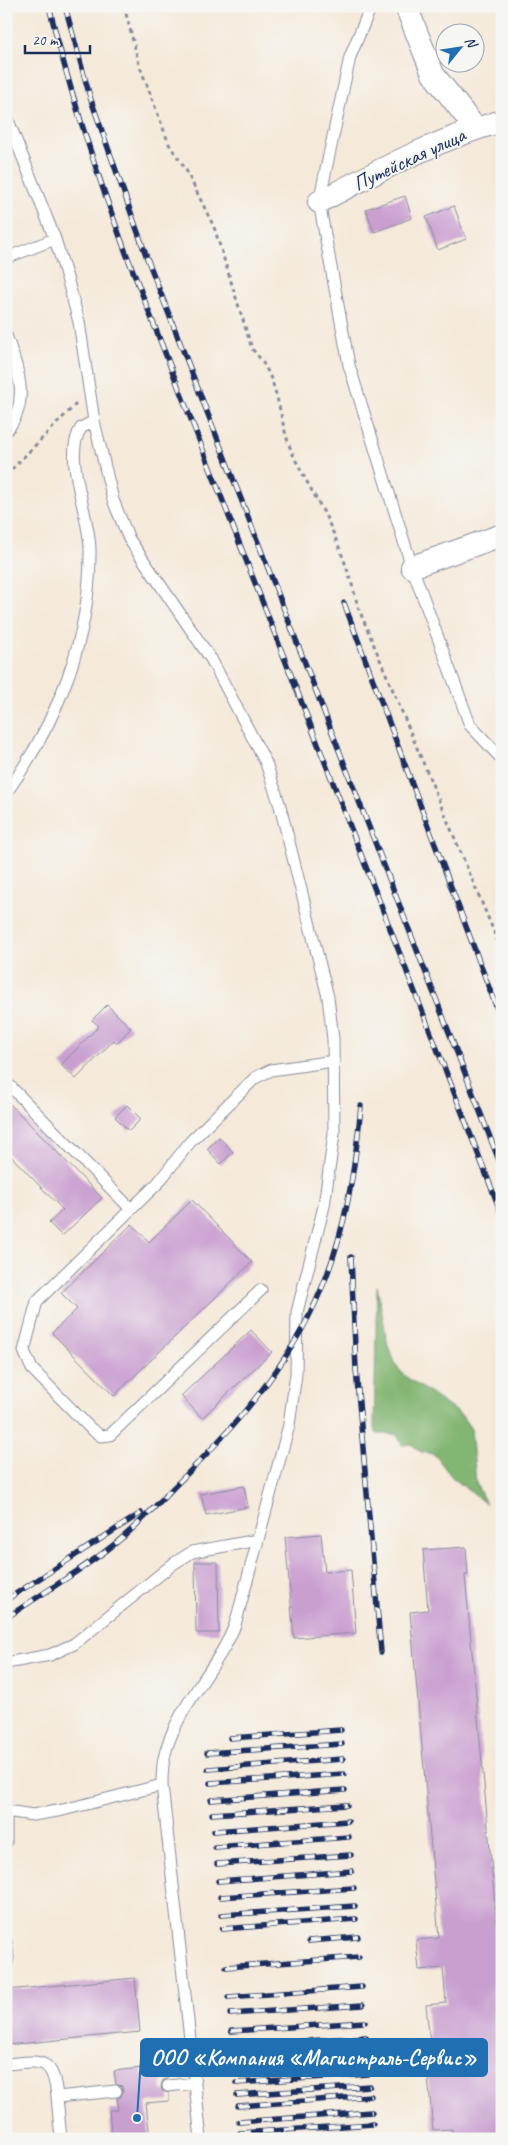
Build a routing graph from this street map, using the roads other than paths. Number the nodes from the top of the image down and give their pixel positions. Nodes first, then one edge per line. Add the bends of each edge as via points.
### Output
1 (371, 6) edge
2 (406, 6) edge
3 (6, 115) edge
4 (502, 121) edge
5 (476, 128) junction
6 (319, 202) junction
7 (55, 239) junction
8 (6, 258) edge
9 (6, 335) edge
10 (94, 421) junction
11 (6, 431) edge
12 (502, 535) edge
13 (412, 567) junction
14 (502, 759) edge
15 (6, 793) edge
16 (334, 1061) junction
17 (6, 1082) edge
18 (131, 1209) junction
19 (261, 1290) dead end
20 (258, 1540) junction
21 (6, 1663) edge
22 (162, 1785) junction
23 (6, 1811) edge
24 (6, 1815) edge
25 (6, 1843) edge
26 (6, 1941) edge
27 (6, 1965) edge
28 (6, 2064) edge
29 (195, 2083) junction
30 (168, 2086) dead end
31 (116, 2091) dead end
32 (57, 2097) junction
33 (61, 2139) edge
34 (201, 2139) edge

1 - 6 lane via 350,57
2 - 5 street via 434,74
3 - 7 lane
4 - 5 street, Путейская улица
5 - 6 street, Путейская улица via 391,164
6 - 13 lane via 349,365
7 - 8 lane
7 - 10 lane via 79,322
9 - 11 lane via 20,387 20,403 19,413
10 - 15 lane via 81,428 74,444 90,549 83,628 62,695 38,744
10 - 16 lane via 113,500 129,539 211,659 266,763 320,958 328,998
12 - 13 street
13 - 14 lane via 470,724
16 - 18 lane via 271,1070 256,1078 190,1142 158,1183
16 - 20 lane via 334,1134 324,1206 297,1312 294,1399
17 - 18 lane
18 - 19 lane via 37,1301 25,1341 26,1358 32,1369 100,1436 110,1435 119,1429
20 - 21 lane via 192,1552 74,1644 50,1655
20 - 22 lane via 228,1642 177,1724 165,1754
22 - 23 lane via 33,1815
22 - 29 lane
24 - 25 lane
26 - 27 lane
28 - 32 lane via 44,2062 55,2079
29 - 30 lane
29 - 34 lane
31 - 32 lane
32 - 33 lane

